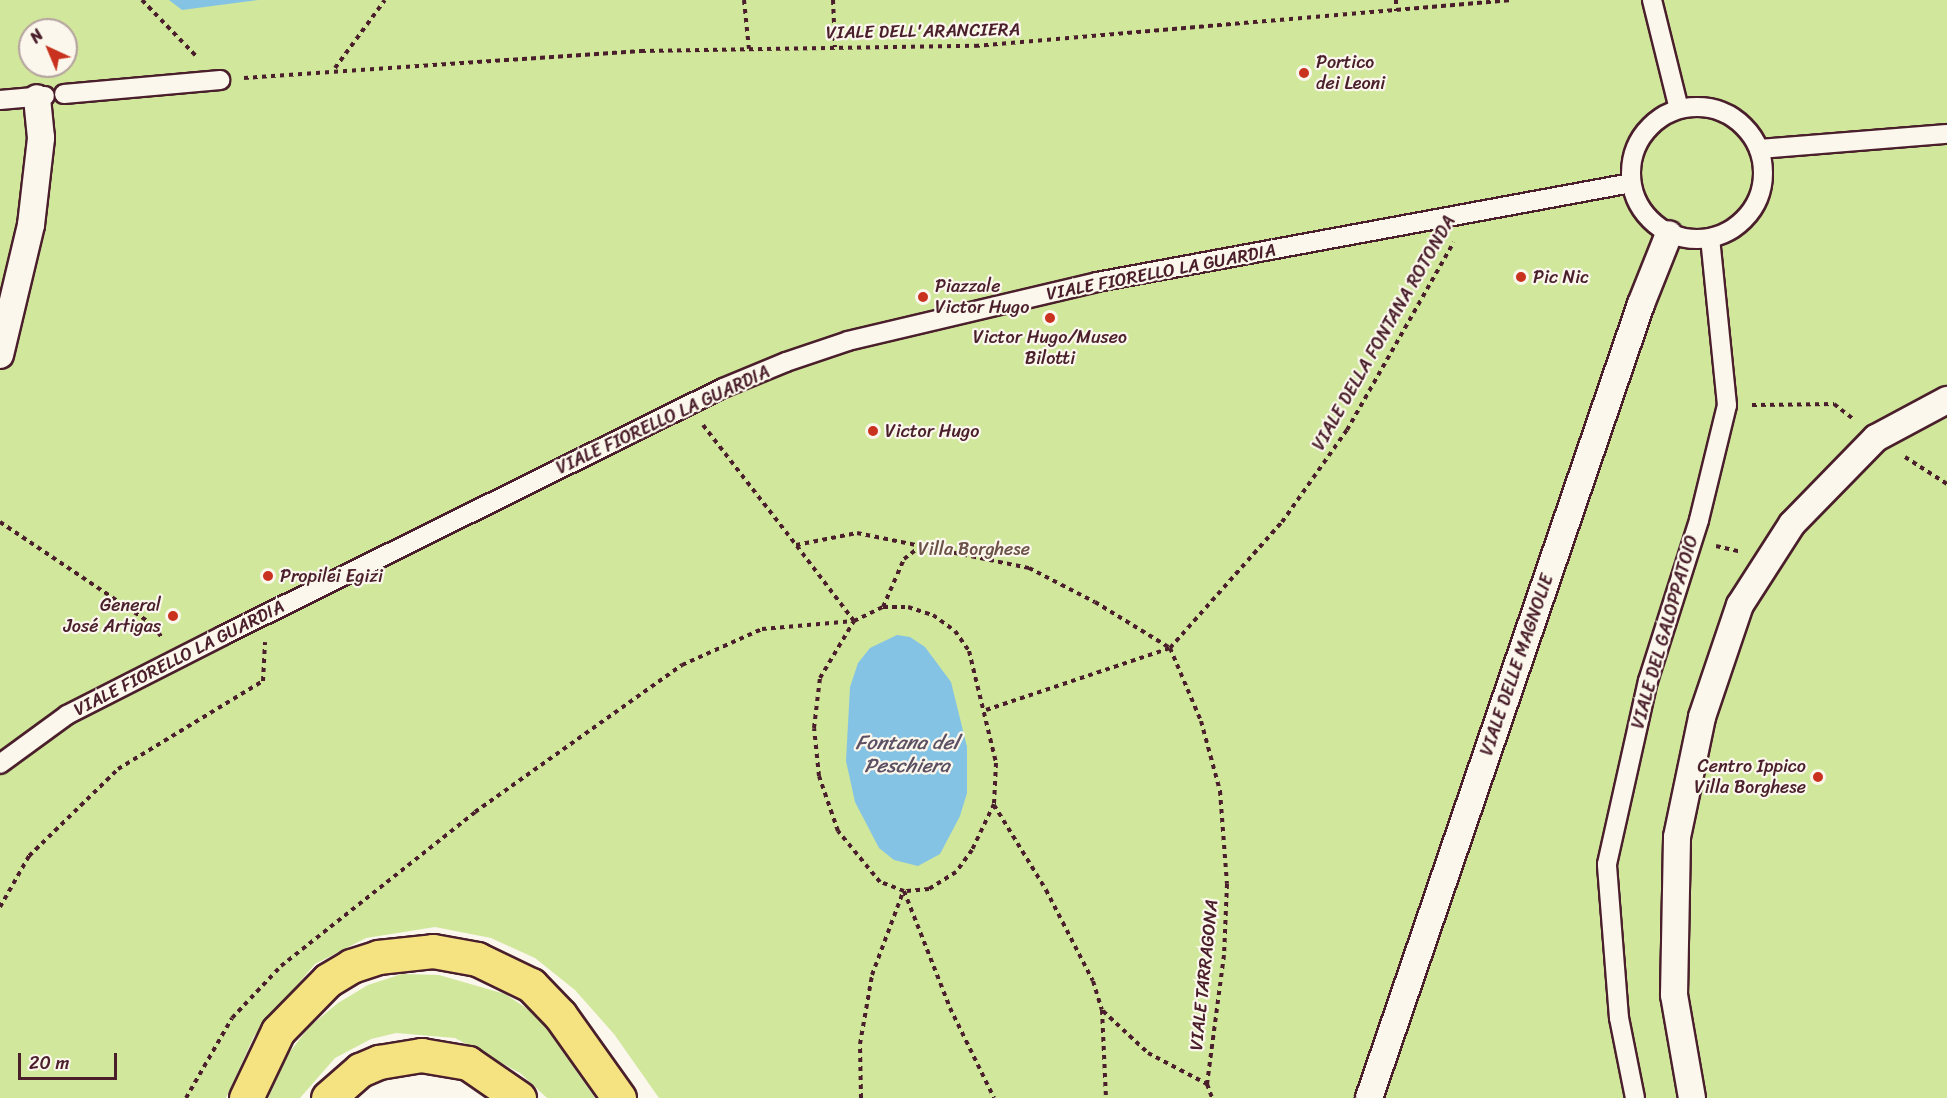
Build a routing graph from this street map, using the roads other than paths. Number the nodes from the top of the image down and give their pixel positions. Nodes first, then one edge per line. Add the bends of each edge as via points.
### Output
1 (1652, 0) edge
2 (220, 80) dead end
3 (64, 94) dead end
4 (41, 97) joint
5 (0, 100) edge
6 (1679, 110) junction
7 (1947, 134) edge
8 (1759, 149) junction
9 (1631, 183) junction
10 (1669, 234) junction
11 (1710, 238) junction
12 (0, 355) edge
13 (1947, 400) edge
14 (0, 764) edge
15 (246, 1098) edge
16 (328, 1098) edge
17 (519, 1098) edge
18 (619, 1098) edge
19 (1369, 1098) edge
20 (1635, 1098) edge
21 (1692, 1098) edge

1 - 6 lane
2 - 3 lane
4 - 5 lane
4 - 12 street via 41,138 31,225
6 - 8 lane via 1705,107 1730,116
6 - 9 lane via 1655,122 1641,138 1631,166
7 - 8 lane
8 - 11 lane via 1763,178 1755,204 1743,221
9 - 10 lane via 1638,204 1651,221
9 - 14 lane, VIALE FIORELLO LA GUARDIA via 1097,282 914,325 786,362 689,405 67,715
10 - 11 lane via 1697,240
10 - 19 street, VIALE DELLE MAGNOLIE via 1641,304
11 - 20 lane, VIALE DEL GALOPPATOIO via 1727,405 1692,539 1648,681 1607,864 1619,1018
13 - 21 street via 1876,438 1792,524 1740,605 1702,717 1677,837 1674,995
15 - 18 main road via 278,1031 328,980 351,966 378,957 433,951 477,959 531,985 560,1015
16 - 17 main road via 360,1070 408,1055 436,1056 468,1064

